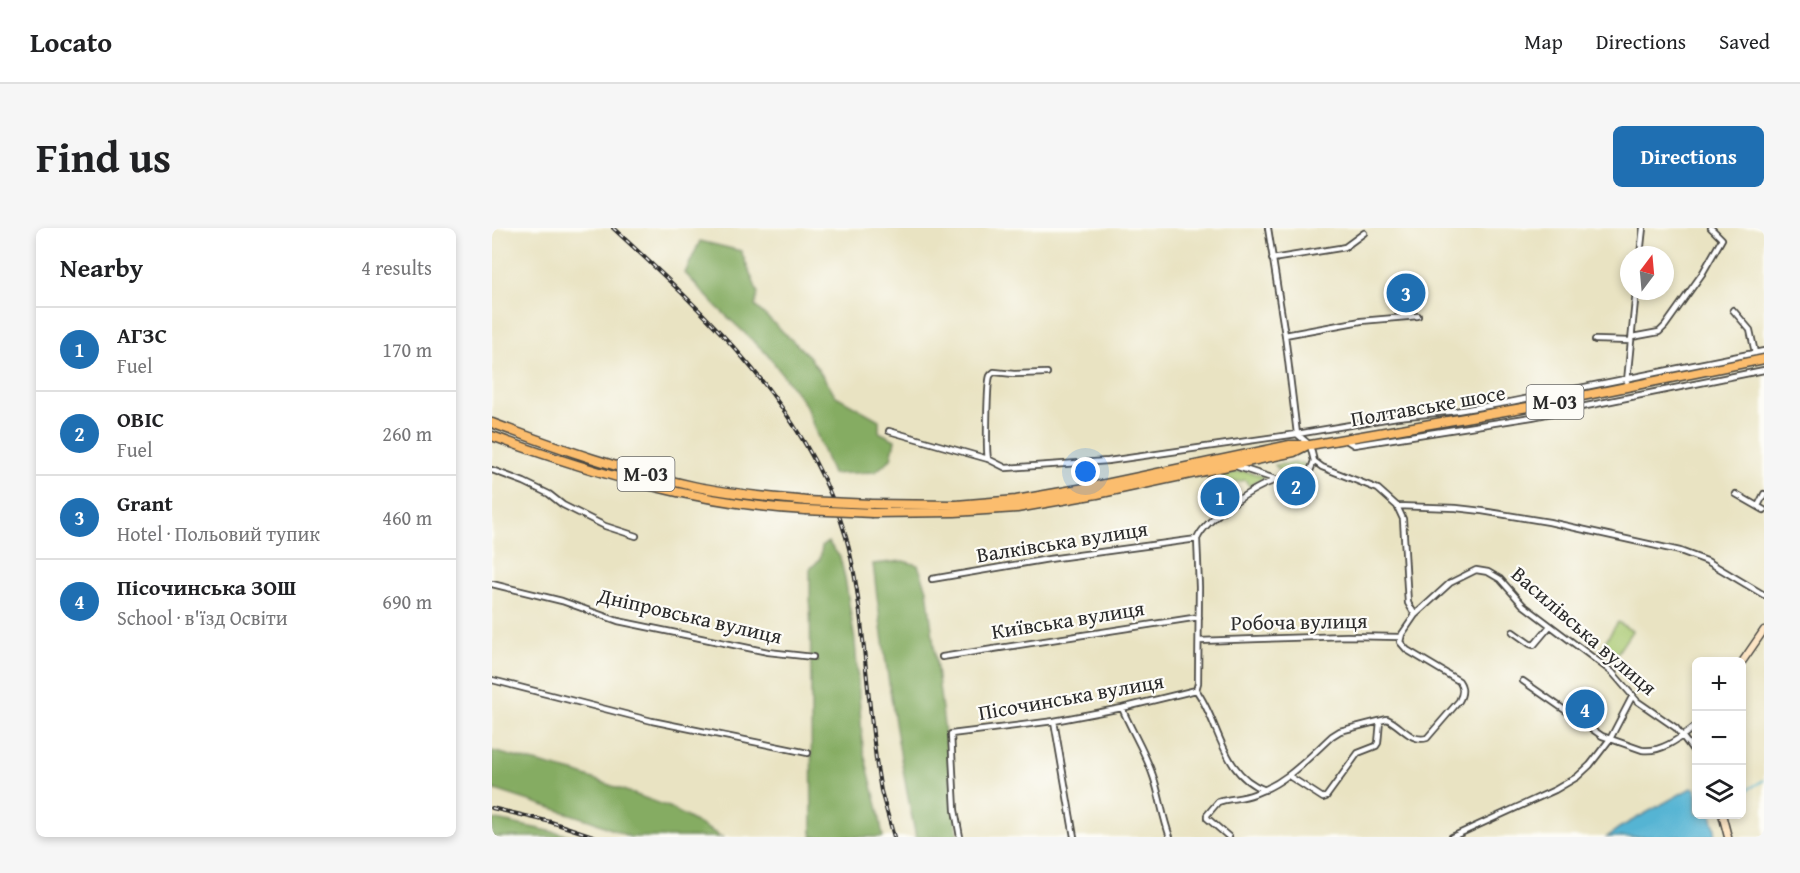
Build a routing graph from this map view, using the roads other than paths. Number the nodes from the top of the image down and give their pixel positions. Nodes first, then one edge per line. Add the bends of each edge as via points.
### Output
1 (1268, 228) edge
2 (1643, 228) edge
3 (1711, 228) edge
4 (1364, 233) dead end
5 (1641, 246) edge
6 (1272, 259) junction
7 (1635, 300) edge
8 (1733, 310) dead end
9 (1418, 316) dead end
10 (1285, 335) junction
11 (1632, 339) junction
12 (1595, 340) dead end
13 (1764, 351) edge
14 (1755, 353) junction
15 (1764, 359) edge
16 (1764, 370) edge
17 (1047, 373) dead end
18 (1627, 383) junction
19 (492, 423) edge
20 (889, 431) dead end
21 (1298, 434) junction
22 (492, 436) edge
23 (1344, 439) junction
24 (1310, 445) junction
25 (988, 459) junction
26 (1314, 462) junction
27 (1231, 465) junction
28 (492, 470) edge
29 (1278, 480) junction
30 (1736, 494) dead end
31 (1764, 494) edge
32 (1397, 506) junction
33 (1758, 506) junction
34 (872, 508) junction
35 (1764, 510) edge
36 (636, 536) dead end
37 (1197, 539) junction
38 (932, 579) dead end
39 (492, 584) edge
40 (1764, 594) edge
41 (1414, 615) junction
42 (1199, 617) junction
43 (1550, 626) junction
44 (1764, 630) edge
45 (1513, 632) dead end
46 (1400, 637) junction
47 (1198, 641) junction
48 (813, 657) dead end
49 (942, 657) dead end
50 (1745, 657) edge
51 (492, 680) edge
52 (1523, 681) dead end
53 (1196, 690) junction
54 (1633, 695) junction
55 (1122, 708) junction
56 (1054, 721) junction
57 (1380, 721) junction
58 (1692, 729) edge
59 (1683, 735) junction
60 (1610, 739) junction
61 (1692, 748) edge
62 (808, 753) dead end
63 (1289, 776) junction
64 (1265, 790) junction
65 (1723, 819) edge
66 (960, 837) edge
67 (1074, 837) edge
68 (1170, 837) edge
69 (1229, 837) edge
70 (1452, 837) edge
71 (1728, 837) edge

1 - 6 street
2 - 5 street
3 - 11 street via 1722,239 1662,330
4 - 6 street via 1345,247
6 - 10 street
7 - 11 street
8 - 14 street via 1750,330
9 - 10 street via 1361,321
10 - 21 street
11 - 12 street
11 - 18 street
13 - 14 street
14 - 18 street
15 - 18 highway, Полтавське шосе / М-03
16 - 23 street via 1532,417 1354,444
17 - 25 street via 994,372 990,376
18 - 21 street
18 - 23 highway, Полтавське шосе / М-03 via 1528,407
19 - 34 highway, М-03, bridge via 545,443 694,486
20 - 25 street
21 - 24 street
21 - 25 street via 1098,462 1006,468
22 - 34 highway, М-03, bridge via 681,493 764,508
23 - 24 highway, Полтавське шосе / М-03
24 - 26 street
24 - 27 highway, М-03
24 - 34 highway, М-03 via 1290,445 1016,500
26 - 29 street via 1305,474
26 - 32 street via 1378,489
27 - 29 street
27 - 34 highway, М-03 via 1017,508 955,512
28 - 36 street via 549,494 605,526
29 - 37 street via 1225,509
30 - 33 street
31 - 33 street
32 - 40 street via 1456,507 1655,545 1707,561
32 - 41 street via 1403,519 1408,603
33 - 35 street
37 - 38 street, Валківська вулиця
37 - 42 street
39 - 48 street, Дніпровська вулиця via 562,601 618,621 768,652
41 - 43 street, Василівська вулиця via 1450,583 1482,570 1500,579 1523,605
41 - 46 street, Василівська вулиця
42 - 47 street
42 - 49 street, Київська вулиця
43 - 45 street via 1534,645
43 - 54 street, Василівська вулиця via 1612,672
44 - 50 street
46 - 47 street, Робоча вулиця
46 - 57 street via 1407,650 1459,681 1462,694 1425,739 1414,738 1387,719
47 - 53 street
51 - 62 street via 652,721
52 - 60 street
53 - 55 street, Пісочинська вулиця
53 - 64 street via 1234,767 1249,782
54 - 59 street, Василівська вулиця
54 - 60 street
55 - 56 street, Пісочинська вулиця
55 - 68 street via 1157,786
56 - 66 street, Пісочинська вулиця via 951,734
56 - 67 street
57 - 63 street via 1340,731
57 - 63 street via 1376,746 1358,753 1325,798
58 - 59 street
59 - 60 street via 1649,751
59 - 61 street, Василівська вулиця
60 - 70 street via 1572,781
63 - 64 street
64 - 69 street via 1215,804 1208,820
65 - 71 street

